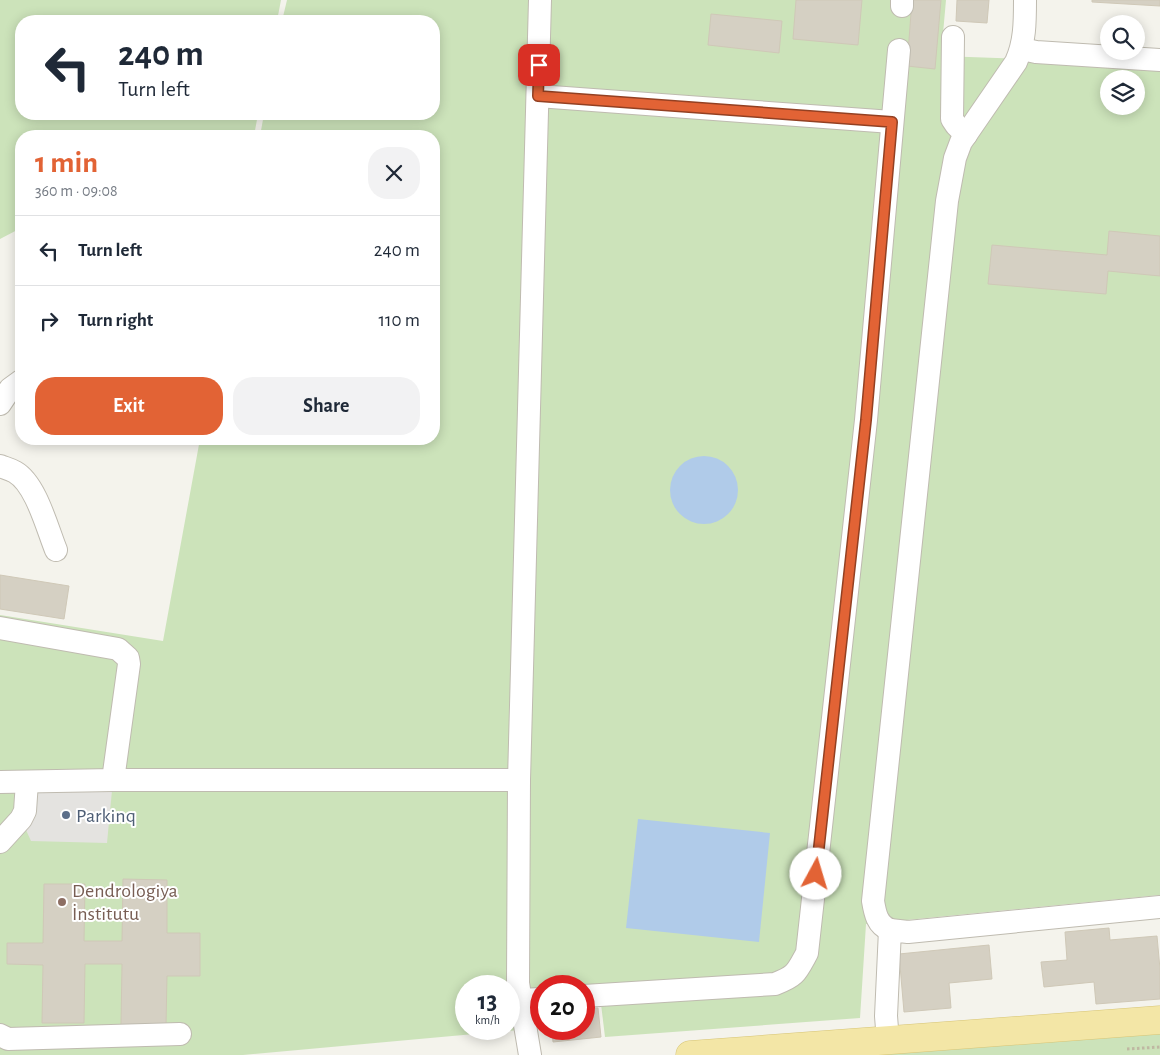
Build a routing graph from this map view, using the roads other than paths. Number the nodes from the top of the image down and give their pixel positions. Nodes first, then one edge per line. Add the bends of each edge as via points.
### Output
1 (540, 0) edge
2 (1025, 0) edge
3 (953, 38) dead end
4 (1022, 49) junction
5 (899, 50) dead end
6 (1160, 60) edge
7 (538, 96) junction
8 (892, 122) junction
9 (966, 135) junction
10 (15, 385) edge
11 (0, 404) edge
12 (0, 466) edge
13 (56, 550) dead end
14 (0, 628) edge
15 (113, 780) junction
16 (519, 780) junction
17 (0, 782) edge
18 (27, 782) junction
19 (0, 842) edge
20 (1160, 906) edge
21 (890, 930) junction
22 (595, 995) edge
23 (530, 997) edge
24 (1160, 1020) edge
25 (180, 1034) dead end
26 (0, 1035) edge
27 (530, 1040) edge
28 (888, 1041) junction
29 (530, 1055) edge
30 (690, 1055) edge

1 - 7 lane
2 - 4 lane
3 - 9 lane via 952,119
4 - 6 lane
4 - 9 lane
5 - 8 lane
7 - 8 lane
7 - 16 lane
8 - 22 lane via 866,420 807,953 790,978 775,984
9 - 21 lane via 955,158 947,201 873,901 878,921
10 - 11 lane
12 - 13 lane via 16,472 27,482
14 - 15 lane via 118,649 128,658
15 - 16 lane
15 - 18 lane
16 - 23 lane via 517,952
17 - 18 lane
18 - 19 lane via 25,811
20 - 21 lane via 908,932
21 - 28 lane
24 - 28 main road
25 - 26 lane via 8,1039
27 - 29 lane
28 - 30 main road

